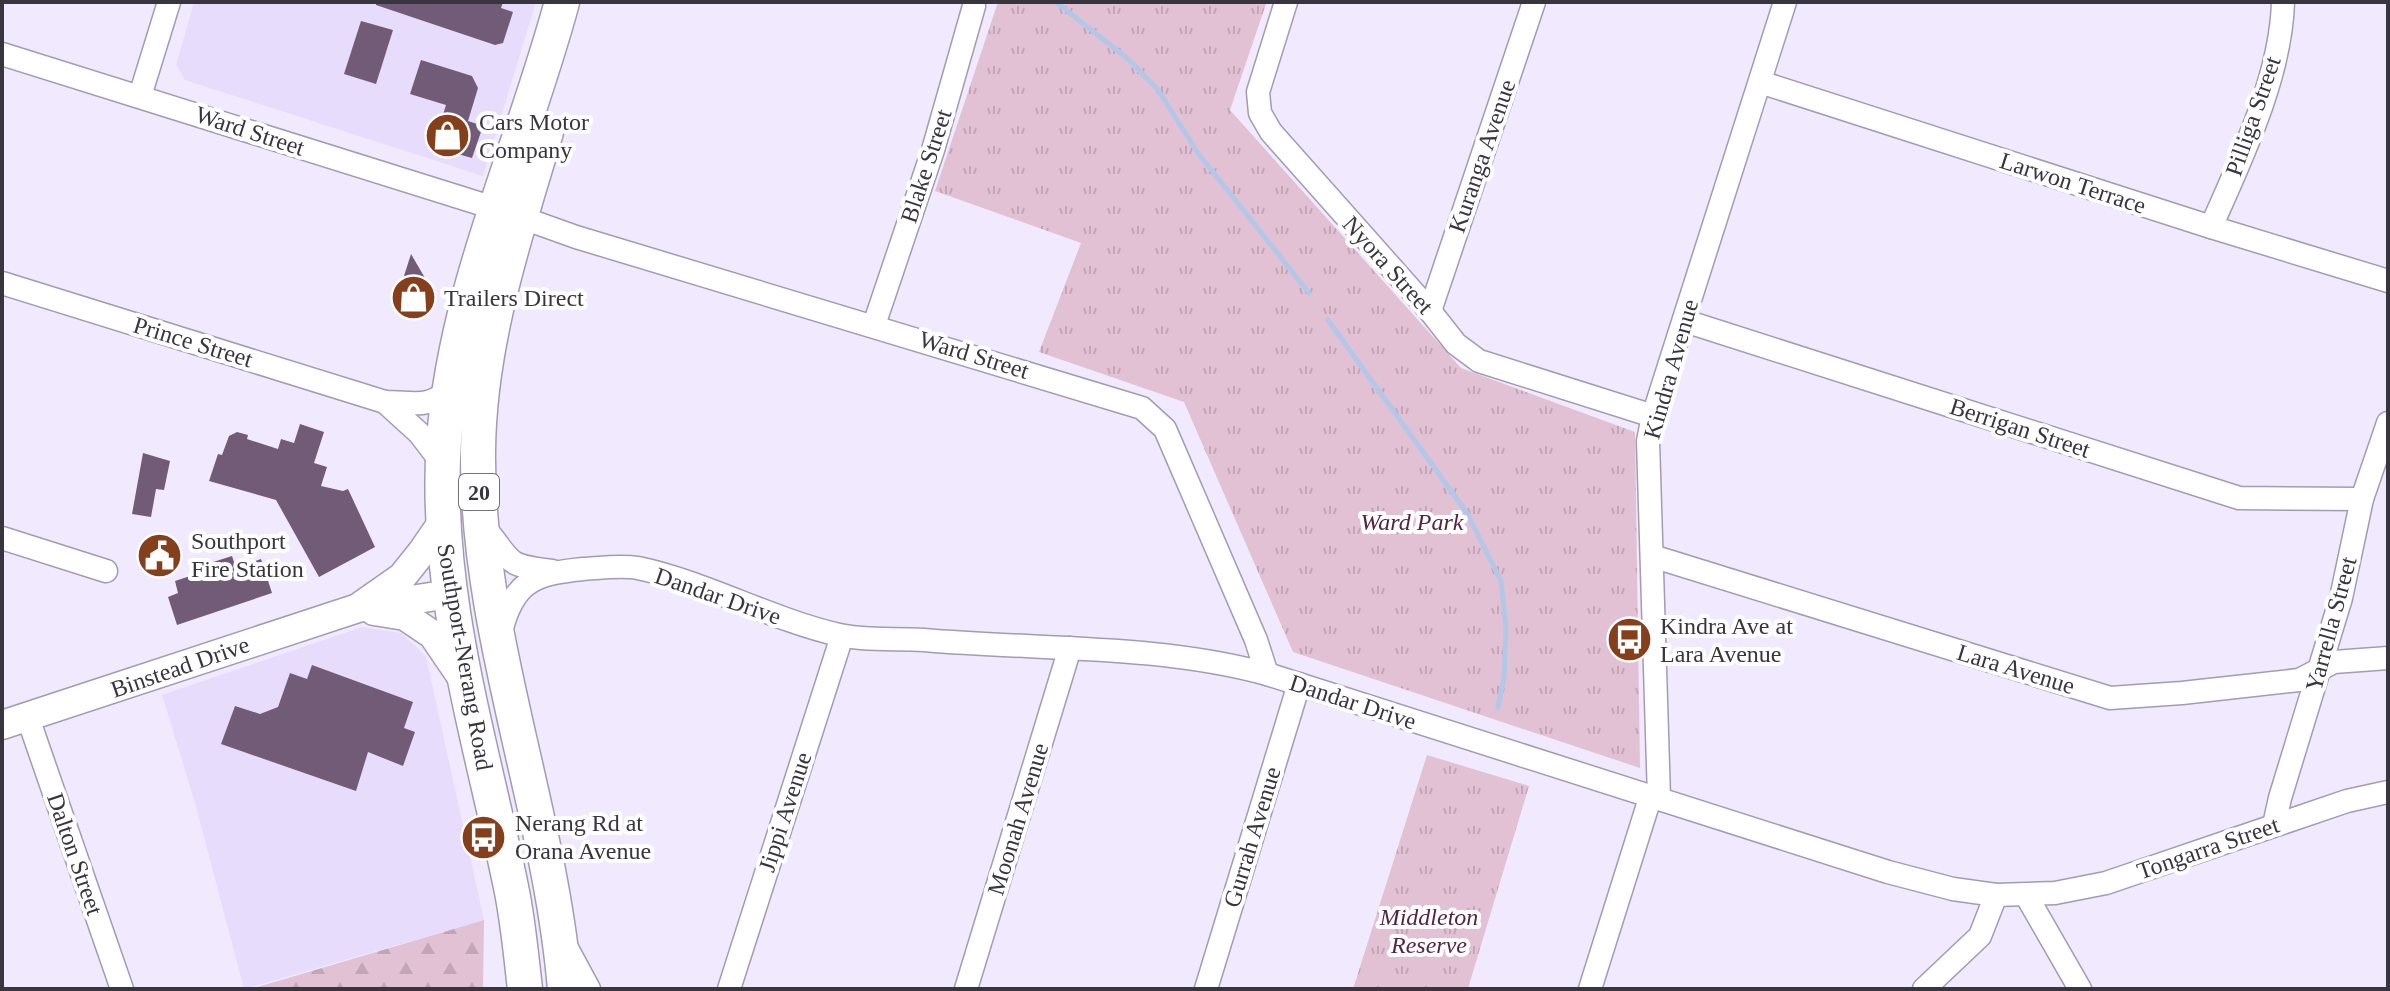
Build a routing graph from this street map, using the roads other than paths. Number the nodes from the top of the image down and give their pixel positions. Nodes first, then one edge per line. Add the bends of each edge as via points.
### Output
1 (169, 2) edge
2 (562, 2) edge
3 (587, 2) edge
4 (1286, 2) edge
5 (1534, 2) edge
6 (1785, 2) edge
7 (2283, 2) edge
8 (974, 6) dead end
9 (2, 54) edge
10 (1760, 82) junction
11 (140, 96) junction
12 (509, 213) junction
13 (2211, 227) junction
14 (2388, 281) edge
15 (2, 283) edge
16 (1430, 311) junction
17 (1685, 321) junction
18 (874, 325) junction
19 (450, 388) junction
20 (385, 402) junction
21 (1653, 416) junction
22 (2388, 423) edge
23 (442, 463) junction
24 (2362, 499) junction
25 (442, 523) junction
26 (481, 530) junction
27 (2, 538) edge
28 (1652, 556) junction
29 (106, 571) dead end
30 (561, 572) junction
31 (450, 594) junction
32 (358, 608) junction
33 (842, 636) junction
34 (499, 641) junction
35 (1070, 648) junction
36 (2388, 658) edge
37 (2320, 670) junction
38 (1267, 674) junction
39 (467, 684) junction
40 (1299, 684) junction
41 (15, 722) edge
42 (2388, 792) edge
43 (1655, 797) junction
44 (2274, 825) junction
45 (1996, 895) junction
46 (2026, 895) junction
47 (560, 931) junction
48 (122, 989) edge
49 (525, 989) edge
50 (565, 989) edge
51 (589, 989) edge
52 (729, 989) edge
53 (966, 989) edge
54 (1206, 989) edge
55 (1590, 989) edge
56 (1924, 989) edge
57 (2080, 989) edge

1 - 11 street
2 - 12 main road, Southport-Nerang Road / 20
3 - 12 main road, Southport-Nerang Road / 20
4 - 16 street, Nyora Street via 1258,92 1260,113 1307,175
5 - 16 street, Kuranga Avenue
6 - 10 street, Kindra Avenue
7 - 13 street, Pilliga Street via 2283,27 2270,76
8 - 18 street, Blake Street
9 - 11 street, Ward Street
10 - 13 street, Larwon Terrace
10 - 17 street, Kindra Avenue
11 - 12 street, Ward Street
12 - 18 street, Ward Street
12 - 19 main road, Southport-Nerang Road / 20 via 471,292
12 - 26 main road, Southport-Nerang Road / 20 via 482,391
13 - 14 street, Larwon Terrace
15 - 20 street, Prince Street
16 - 21 street, Nyora Street via 1456,344 1479,361
17 - 21 street, Kindra Avenue
17 - 24 street, Berrigan Street via 2239,498
18 - 38 street, Ward Street via 1142,408 1165,429
19 - 20 street, Prince Street via 431,403
19 - 23 main road, Southport-Nerang Road / 20
20 - 23 street, Prince Street
21 - 28 street, Kindra Avenue via 1648,441
22 - 24 street, Yarrella Street
23 - 25 main road, Southport-Nerang Road / 20
24 - 37 street, Yarrella Street
25 - 31 main road, Southport-Nerang Road / 20
25 - 32 street, Binstead Drive via 402,577
26 - 30 street, Dandar Drive via 516,565
26 - 31 main road via 468,581
26 - 34 main road, Southport-Nerang Road / 20
27 - 29 street
28 - 37 street, Lara Avenue via 2110,698 2299,680
28 - 43 street, Kindra Avenue
30 - 33 street, Dandar Drive via 635,567
30 - 34 street, Dandar Drive via 520,588
31 - 32 street, Binstead Drive
31 - 39 main road, Southport-Nerang Road / 20
32 - 39 street, Binstead Drive via 405,616 433,635
32 - 41 street, Binstead Drive
33 - 35 street, Dandar Drive
33 - 52 street, Jippi Avenue
34 - 47 main road, Southport-Nerang Road / 20
35 - 38 street, Dandar Drive via 1189,657
35 - 53 street, Moonah Avenue
36 - 37 street, Lara Avenue via 2334,662
37 - 44 street, Yarrella Street
38 - 40 street, Dandar Drive
39 - 49 main road, Southport-Nerang Road / 20 via 512,890
40 - 43 street, Dandar Drive
40 - 54 street, Gurrah Avenue
41 - 48 street, Dalton Street
42 - 44 street, Tongarra Street
43 - 45 street, Dandar Drive via 1888,872
43 - 55 street, Kindra Avenue
44 - 46 street, Tongarra Street via 2106,883
45 - 46 street, Dandar Drive
45 - 56 street via 1980,936
46 - 57 street
47 - 50 main road, Southport-Nerang Road / 20
47 - 51 street

